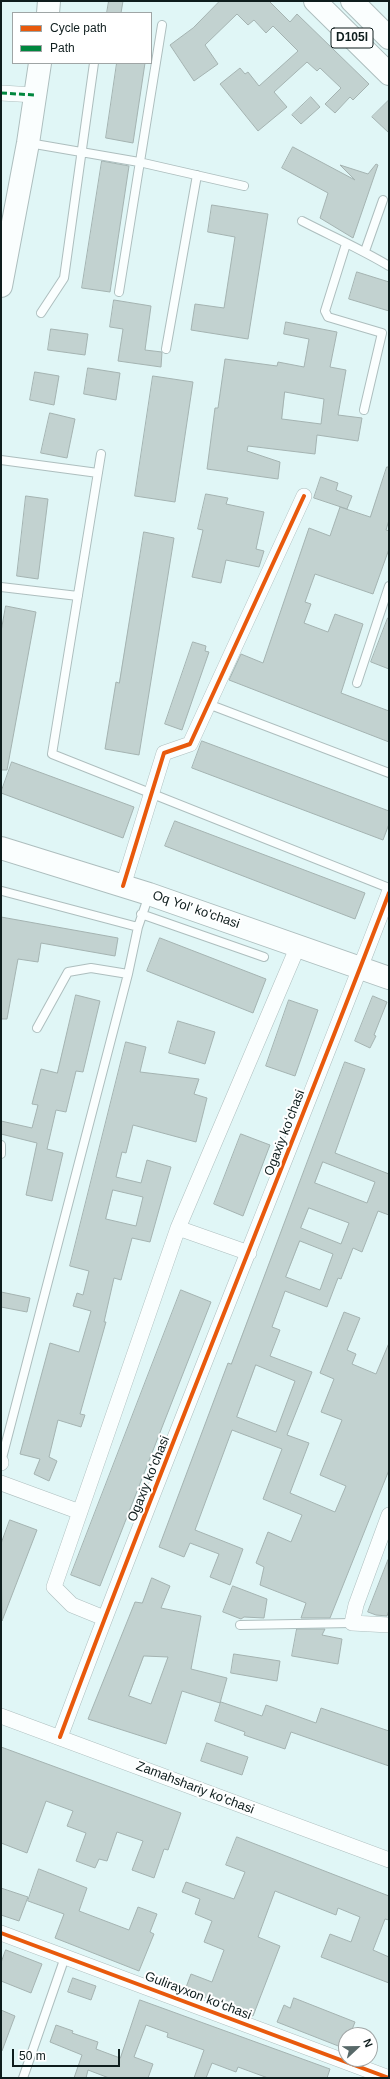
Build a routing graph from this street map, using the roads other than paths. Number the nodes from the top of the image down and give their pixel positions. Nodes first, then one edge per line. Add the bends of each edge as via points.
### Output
1 (49, 1) edge
2 (315, 1) edge
3 (352, 1) edge
4 (48, 12) edge
5 (162, 25) dead end
6 (389, 38) edge
7 (40, 64) edge
8 (94, 64) edge
9 (389, 74) edge
10 (1, 93) edge
11 (36, 95) junction
12 (28, 143) junction
13 (82, 152) junction
14 (139, 162) junction
15 (197, 176) junction
16 (244, 186) dead end
17 (383, 200) dead end
18 (302, 221) dead end
19 (346, 244) junction
20 (364, 251) junction
21 (389, 266) edge
22 (1, 286) edge
23 (119, 292) dead end
24 (41, 313) dead end
25 (386, 334) edge
26 (166, 349) dead end
27 (364, 410) dead end
28 (100, 454) dead end
29 (1, 460) edge
30 (98, 473) junction
31 (304, 496) dead end
32 (389, 586) edge
33 (1, 587) edge
34 (78, 596) junction
35 (357, 683) dead end
36 (208, 704) junction
37 (389, 773) edge
38 (151, 794) junction
39 (1, 848) edge
40 (123, 886) junction
41 (389, 888) edge
42 (2, 891) dead end
43 (389, 893) edge
44 (149, 894) junction
45 (142, 914) junction
46 (138, 927) junction
47 (298, 946) junction
48 (264, 958) dead end
49 (361, 967) junction
50 (128, 974) junction
51 (389, 978) edge
52 (37, 1028) dead end
53 (1, 1145) edge
54 (1, 1154) edge
55 (178, 1228) junction
56 (249, 1253) junction
57 (1, 1463) edge
58 (1, 1483) edge
59 (80, 1512) junction
60 (389, 1515) edge
61 (104, 1618) junction
62 (352, 1623) junction
63 (240, 1625) dead end
64 (389, 1625) edge
65 (1, 1716) edge
66 (60, 1737) junction
67 (389, 1860) edge
68 (1, 1932) edge
69 (65, 1957) junction
70 (22, 2078) edge
71 (389, 2078) edge

1 - 4 main road
2 - 9 main road, D105l
3 - 6 main road, D105l
5 - 14 lane
7 - 11 main road
8 - 13 lane
10 - 11 street
11 - 12 main road
12 - 13 lane
12 - 22 main road
13 - 14 lane
13 - 24 lane via 64,278
14 - 15 lane
14 - 23 lane
15 - 16 lane
15 - 26 lane
17 - 20 lane
18 - 19 lane
19 - 20 lane
19 - 25 lane via 325,311 328,317
20 - 21 lane
25 - 27 lane
28 - 30 lane
29 - 30 lane
30 - 34 lane
31 - 36 street
32 - 35 lane
33 - 34 lane
34 - 38 lane via 52,754
36 - 37 lane
36 - 38 street via 190,744 164,753
38 - 40 street
38 - 41 lane
39 - 40 main road, Oq Yol' ko'chasi
40 - 44 main road, Oq Yol' ko'chasi
42 - 46 lane
43 - 49 street, Ogaxiy koʻchasi
44 - 45 lane
44 - 47 main road, Oq Yol' ko'chasi
45 - 46 lane
45 - 48 lane
46 - 50 lane
47 - 49 main road, Oq Yol' ko'chasi
47 - 55 street
49 - 51 main road, Oq Yol' ko'chasi
49 - 56 street, Ogaxiy koʻchasi
50 - 52 lane via 91,968 68,972
50 - 57 lane
53 - 54 lane
55 - 56 street
55 - 59 street
56 - 61 street, Ogaxiy koʻchasi
58 - 59 street
59 - 61 street via 54,1587 72,1605
60 - 62 street via 356,1605
61 - 66 street, Ogaxiy koʻchasi
62 - 63 lane
62 - 64 street
65 - 66 street, Zamahshariy ko'chasi
66 - 67 street, Zamahshariy ko'chasi
68 - 69 street, Gulirayxon koʻchasi
69 - 70 lane
69 - 71 street, Gulirayxon koʻchasi

